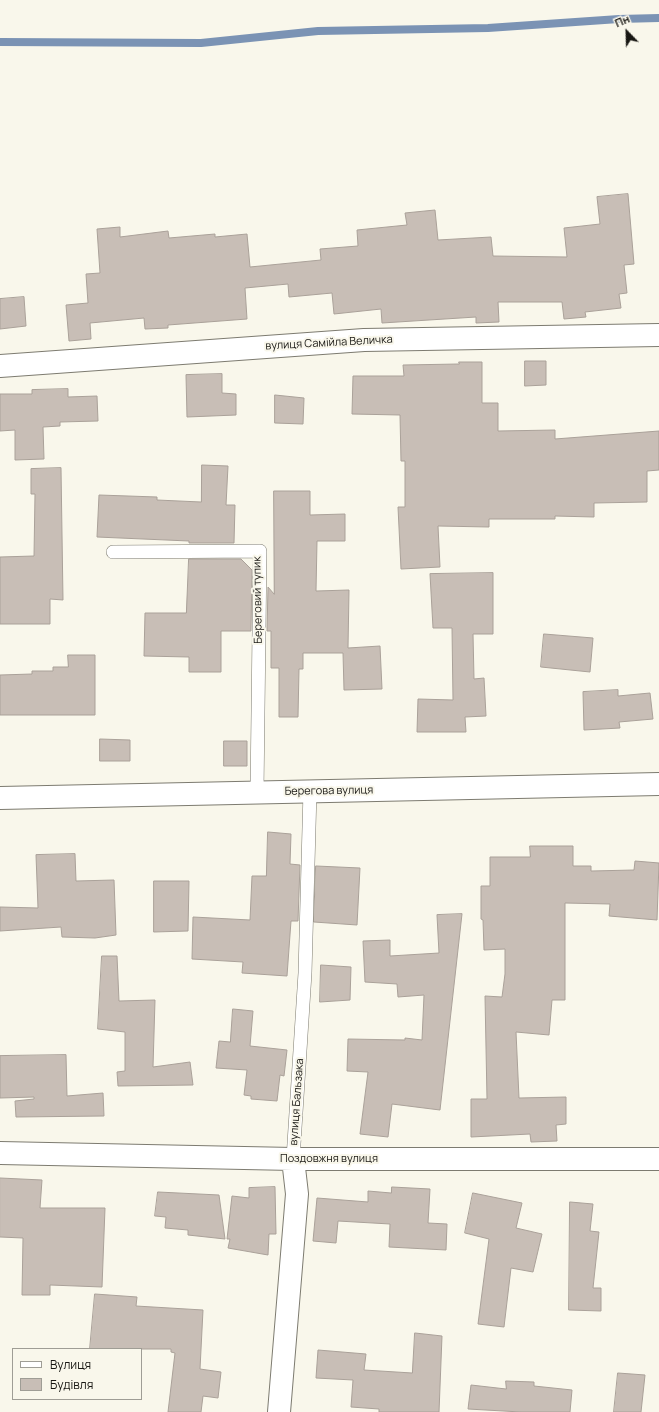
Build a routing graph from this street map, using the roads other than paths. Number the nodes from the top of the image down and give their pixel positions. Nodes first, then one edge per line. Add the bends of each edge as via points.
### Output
1 (659, 335) edge
2 (0, 366) edge
3 (113, 552) dead end
4 (659, 784) edge
5 (310, 791) junction
6 (257, 792) junction
7 (0, 798) edge
8 (0, 1153) edge
9 (293, 1159) junction
10 (659, 1159) edge
11 (279, 1412) edge

1 - 2 street, вулиця Самійла Величка via 364,340
3 - 6 lane, Береговий тупик via 260,551
4 - 5 street, Берегова вулиця
5 - 6 street, Берегова вулиця
5 - 9 lane, вулиця Бальзака via 305,973
6 - 7 street, Берегова вулиця
8 - 9 street, Поздовжня вулиця
9 - 10 street, Поздовжня вулиця
9 - 11 street, вулиця Бальзака via 297,1194

